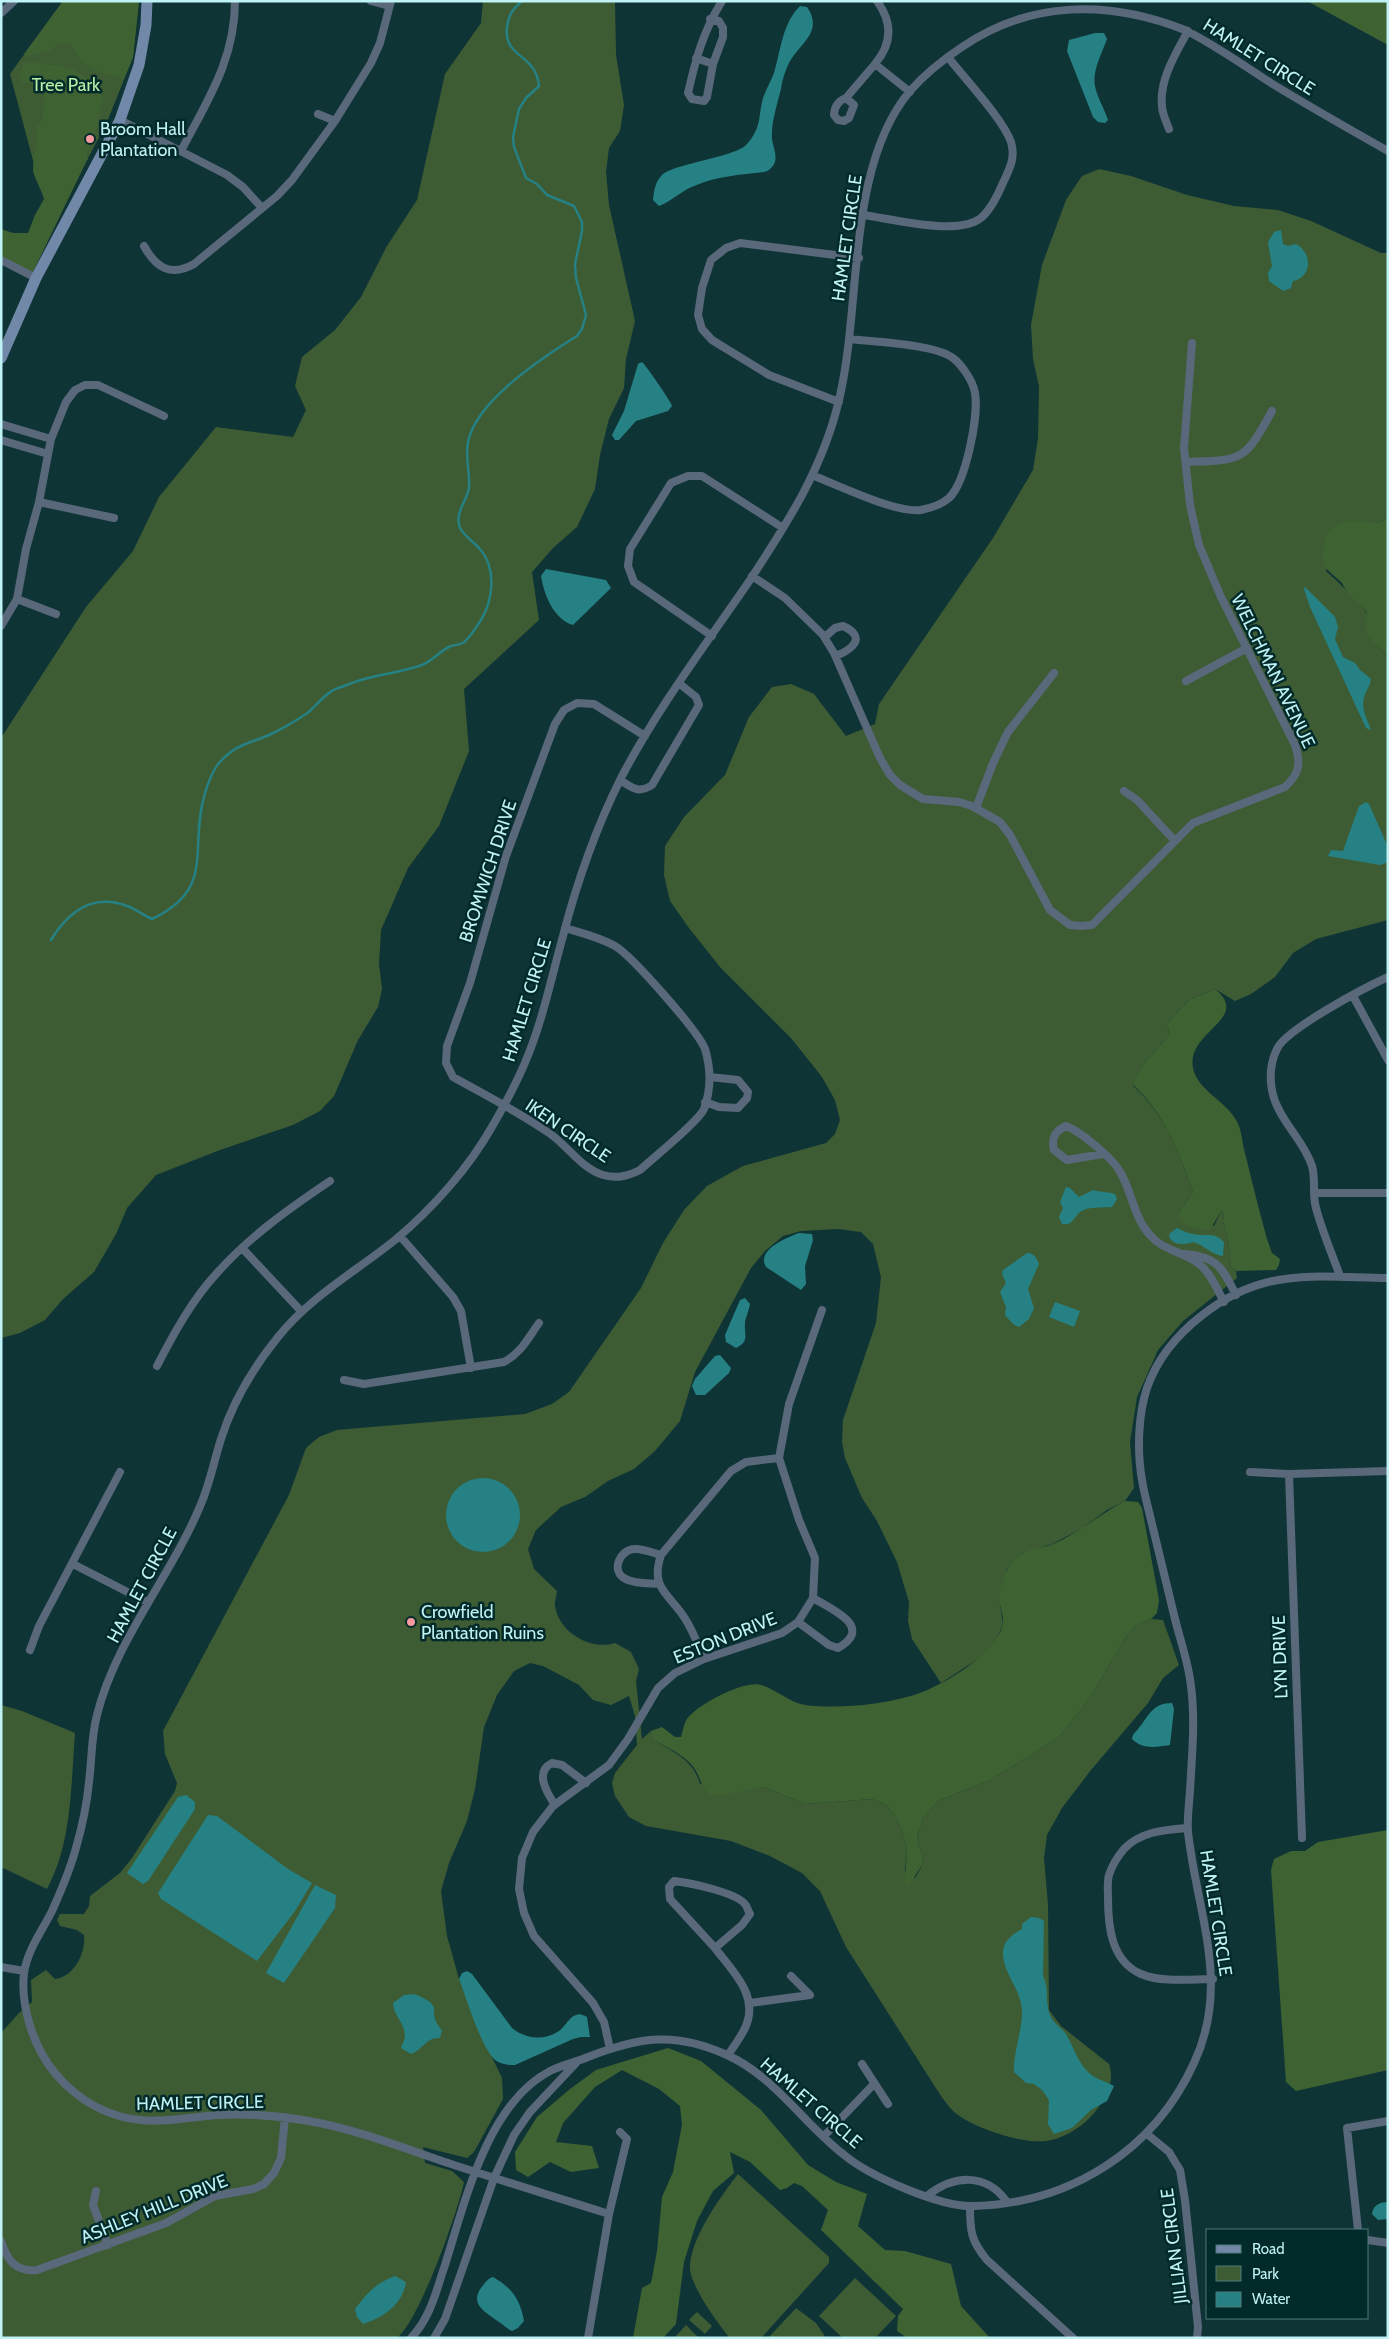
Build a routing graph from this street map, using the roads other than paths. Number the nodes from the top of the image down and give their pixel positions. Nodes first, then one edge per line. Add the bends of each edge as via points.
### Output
1 (14, 1) edge
2 (147, 1) edge
3 (235, 1) edge
4 (371, 1) edge
5 (722, 1) edge
6 (877, 1) edge
7 (390, 4) edge
8 (1064, 4) edge
9 (1, 13) edge
10 (710, 19) junction
11 (1188, 31) junction
12 (948, 57) junction
13 (696, 58) junction
14 (713, 64) junction
15 (875, 64) junction
16 (910, 92) junction
17 (846, 98) dead end
18 (318, 114) dead end
19 (120, 120) junction
20 (335, 121) junction
21 (1169, 129) dead end
22 (1388, 151) edge
23 (181, 152) junction
24 (262, 208) junction
25 (864, 215) junction
26 (144, 246) dead end
27 (859, 258) junction
28 (1, 260) edge
29 (36, 278) junction
30 (849, 338) junction
31 (1192, 343) dead end
32 (1, 358) edge
33 (839, 402) junction
34 (1272, 411) dead end
35 (164, 416) dead end
36 (1, 424) edge
37 (1, 440) edge
38 (51, 440) junction
39 (48, 454) junction
40 (1186, 462) junction
41 (814, 476) junction
42 (40, 502) junction
43 (114, 518) dead end
44 (783, 528) junction
45 (752, 576) junction
46 (17, 599) junction
47 (56, 614) dead end
48 (1, 626) edge
49 (712, 636) junction
50 (824, 637) junction
51 (1246, 648) junction
52 (836, 656) junction
53 (1054, 674) dead end
54 (1186, 681) dead end
55 (680, 684) junction
56 (645, 736) junction
57 (620, 780) junction
58 (1124, 791) dead end
59 (976, 808) junction
60 (1175, 841) junction
61 (564, 928) junction
62 (1388, 977) edge
63 (1353, 996) junction
64 (1388, 1060) edge
65 (710, 1077) junction
66 (705, 1102) junction
67 (503, 1107) junction
68 (1103, 1154) junction
69 (330, 1181) dead end
70 (1314, 1193) junction
71 (1388, 1193) edge
72 (400, 1236) junction
73 (242, 1248) junction
74 (1180, 1253) junction
75 (1340, 1276) junction
76 (1388, 1278) edge
77 (1236, 1295) junction
78 (1224, 1302) junction
79 (822, 1310) dead end
80 (300, 1311) junction
81 (538, 1323) dead end
82 (156, 1366) dead end
83 (471, 1368) junction
84 (344, 1380) dead end
85 (779, 1458) junction
86 (1388, 1471) edge
87 (120, 1472) dead end
88 (1250, 1472) dead end
89 (1289, 1474) junction
90 (661, 1555) junction
91 (73, 1564) junction
92 (659, 1584) junction
93 (813, 1598) junction
94 (147, 1602) junction
95 (798, 1622) junction
96 (30, 1650) dead end
97 (704, 1659) junction
98 (586, 1783) junction
99 (555, 1805) junction
100 (1188, 1828) junction
101 (1302, 1838) dead end
102 (715, 1948) junction
103 (1, 1967) edge
104 (24, 1971) junction
105 (791, 1976) dead end
106 (1213, 1979) junction
107 (750, 2003) junction
108 (610, 2048) junction
109 (728, 2055) junction
110 (577, 2062) junction
111 (862, 2064) dead end
112 (874, 2084) junction
113 (888, 2104) dead end
114 (285, 2117) junction
115 (1388, 2121) edge
116 (620, 2132) dead end
117 (1147, 2134) junction
118 (824, 2136) junction
119 (475, 2172) junction
120 (494, 2178) junction
121 (96, 2191) dead end
122 (927, 2196) junction
123 (1007, 2202) junction
124 (970, 2207) junction
125 (609, 2214) junction
126 (1358, 2229) edge
127 (1369, 2240) edge
128 (1, 2241) edge
129 (1388, 2243) edge
130 (108, 2245) junction
131 (411, 2338) edge
132 (434, 2338) edge
133 (588, 2338) edge
134 (1072, 2338) edge
135 (1197, 2338) edge

1 - 9 street
2 - 19 street via 139,65
3 - 23 street via 232,45
4 - 7 street
5 - 10 street
6 - 15 street via 886,18 889,34 885,52
7 - 20 street via 371,63
8 - 11 street, HAMLET CIRCLE via 1141,12
8 - 12 street, HAMLET CIRCLE via 1000,25
10 - 13 street
10 - 14 street via 718,21 723,28
11 - 21 street via 1172,60 1163,86 1162,106
11 - 22 street, HAMLET CIRCLE via 1304,104
12 - 16 street, HAMLET CIRCLE
12 - 25 street via 1004,127 1011,142 1014,159 1000,189 982,217 964,226 940,226
13 - 14 street
13 - 14 street via 688,93 692,99 704,101 707,97
15 - 16 street
15 - 17 street
16 - 25 street, HAMLET CIRCLE via 886,130 873,162
18 - 20 street
19 - 23 street
19 - 29 street
20 - 24 street via 292,180
23 - 24 street via 227,175
24 - 26 street via 194,264 182,270 163,268 150,258
25 - 27 street, HAMLET CIRCLE
27 - 30 street, HAMLET CIRCLE
27 - 33 street via 740,243 726,248 712,260 702,288 698,315 702,329 712,340 769,375
28 - 29 street
29 - 32 street
30 - 33 street, HAMLET CIRCLE
30 - 41 street via 937,351 953,358 967,374 975,393 967,457 950,497 921,510 901,509
31 - 40 street, WELCHMAN AVENUE via 1184,448
33 - 41 street, HAMLET CIRCLE
34 - 40 street via 1249,449 1238,457
35 - 38 street via 98,385 85,385 75,390 66,402
36 - 38 street
37 - 39 street
38 - 39 street
39 - 42 street
40 - 51 street, WELCHMAN AVENUE via 1190,505 1199,545
41 - 44 street, HAMLET CIRCLE
42 - 43 street
42 - 46 street via 26,549
44 - 45 street, HAMLET CIRCLE
44 - 49 street via 702,476 688,476 671,483 630,549 628,566 634,582
45 - 49 street, HAMLET CIRCLE
45 - 50 street, WELCHMAN AVENUE via 785,598
46 - 47 street
46 - 48 street
49 - 55 street, HAMLET CIRCLE
50 - 52 street, WELCHMAN AVENUE
50 - 52 street via 843,626 855,635 852,647
51 - 54 street
51 - 60 street, WELCHMAN AVENUE via 1295,744 1300,759 1299,770 1286,787 1193,823
52 - 59 street, WELCHMAN AVENUE via 890,775 923,799 959,802
53 - 59 street via 1008,732
55 - 56 street, HAMLET CIRCLE
55 - 57 street via 696,697 699,705 652,785 638,790
56 - 57 street, HAMLET CIRCLE
56 - 67 street, BROMWICH DRIVE via 594,704 577,704 564,710 555,724 530,789 506,856 470,983 447,1046 446,1063 453,1077
57 - 61 street, HAMLET CIRCLE via 586,860
58 - 60 street via 1137,800
59 - 60 street, WELCHMAN AVENUE via 1000,822 1050,910 1070,925 1092,925
61 - 65 street, IKEN CIRCLE via 616,946 632,959 693,1030 704,1048
61 - 67 street, HAMLET CIRCLE via 546,1003 528,1054
62 - 63 street
63 - 64 street
63 - 70 street via 1295,1030 1277,1047 1271,1069 1272,1089 1278,1107 1298,1135 1313,1168
65 - 66 street, IKEN CIRCLE
65 - 66 street via 738,1080 748,1092 747,1098 738,1108
66 - 67 street, IKEN CIRCLE via 703,1111 640,1170 617,1178 591,1169 551,1134
67 - 72 street, HAMLET CIRCLE via 487,1137 459,1174
68 - 68 street via 1066,1126 1054,1135 1054,1150 1067,1160
68 - 74 street via 1119,1170 1142,1226 1159,1244
69 - 73 street via 282,1214
70 - 71 street
70 - 75 street via 1315,1207
72 - 80 street, HAMLET CIRCLE
72 - 83 street via 453,1297 460,1311
73 - 80 street
73 - 82 street via 196,1298
74 - 77 street via 1204,1256 1220,1266
74 - 78 street via 1207,1272
75 - 76 street, HAMLET CIRCLE
75 - 77 street, HAMLET CIRCLE via 1282,1279
77 - 78 street, HAMLET CIRCLE
78 - 100 street, HAMLET CIRCLE via 1181,1335 1160,1362 1146,1391 1140,1436 1141,1479 1190,1678 1194,1725
79 - 85 street, ESTON DRIVE via 789,1404
80 - 94 street, HAMLET CIRCLE via 238,1396 223,1432 202,1502
81 - 83 street via 514,1356 504,1362
83 - 84 street via 364,1384
85 - 90 street via 746,1462 730,1471
85 - 93 street, ESTON DRIVE via 815,1558
86 - 89 street
87 - 91 street
88 - 89 street
89 - 101 street, LYN DRIVE
90 - 92 street via 656,1569
90 - 92 street via 634,1549 620,1558 617,1566 624,1579
91 - 94 street
91 - 96 street via 39,1626
92 - 97 street via 683,1615
93 - 95 street, ESTON DRIVE
93 - 95 street, ESTON DRIVE via 850,1621 851,1635 838,1648
94 - 104 street, HAMLET CIRCLE via 98,1710 78,1844 66,1879
95 - 97 street, ESTON DRIVE via 782,1633
97 - 98 street, ESTON DRIVE via 675,1673 658,1688 609,1765
98 - 99 street, ESTON DRIVE
98 - 99 street via 562,1765 546,1765 542,1775
99 - 108 street, ESTON DRIVE via 533,1832 522,1858 519,1889 524,1913 534,1936 593,2003 604,2022
100 - 106 street, HAMLET CIRCLE
100 - 106 street via 1152,1832 1125,1848 1116,1859 1108,1877 1111,1938 1124,1960 1142,1975 1166,1979
102 - 102 street via 670,1899 669,1888 674,1881 737,1898 745,1904 750,1914
102 - 107 street via 746,1989
103 - 104 street
104 - 114 street, HAMLET CIRCLE via 28,2019 36,2045 52,2070 78,2096 99,2109 125,2119 152,2121 220,2115
105 - 107 street via 810,1995
106 - 117 street, HAMLET CIRCLE via 1206,2024 1194,2063 1180,2090
107 - 109 street via 746,2027
108 - 109 street, HAMLET CIRCLE via 662,2038 692,2043
108 - 110 street, HAMLET CIRCLE
109 - 118 street, HAMLET CIRCLE via 782,2094
110 - 119 street, HAMLET CIRCLE via 552,2070 532,2083 493,2132
110 - 120 street, HAMLET CIRCLE via 522,2122
111 - 112 street
112 - 113 street
112 - 118 street
114 - 119 street, HAMLET CIRCLE via 363,2134
114 - 130 street, ASHLEY HILL DRIVE via 281,2158 264,2184 254,2189 214,2196 166,2223
115 - 126 street via 1348,2128
116 - 125 street via 626,2139
117 - 123 street, HAMLET CIRCLE via 1124,2154 1067,2188
117 - 135 street, JILLIAN CIRCLE via 1169,2152 1180,2170
118 - 122 street, HAMLET CIRCLE via 843,2155 880,2178
119 - 120 street, HAMLET CIRCLE
119 - 131 street, HAMLET CIRCLE via 429,2314
120 - 125 street
120 - 132 street, HAMLET CIRCLE via 445,2319
121 - 130 street via 94,2205
122 - 123 street via 941,2185 959,2179 982,2182 1001,2193
122 - 124 street, HAMLET CIRCLE
123 - 124 street, HAMLET CIRCLE
124 - 134 street via 970,2231 976,2246
125 - 133 street
127 - 129 street
128 - 130 street, ASHLEY HILL DRIVE via 6,2258 28,2271

